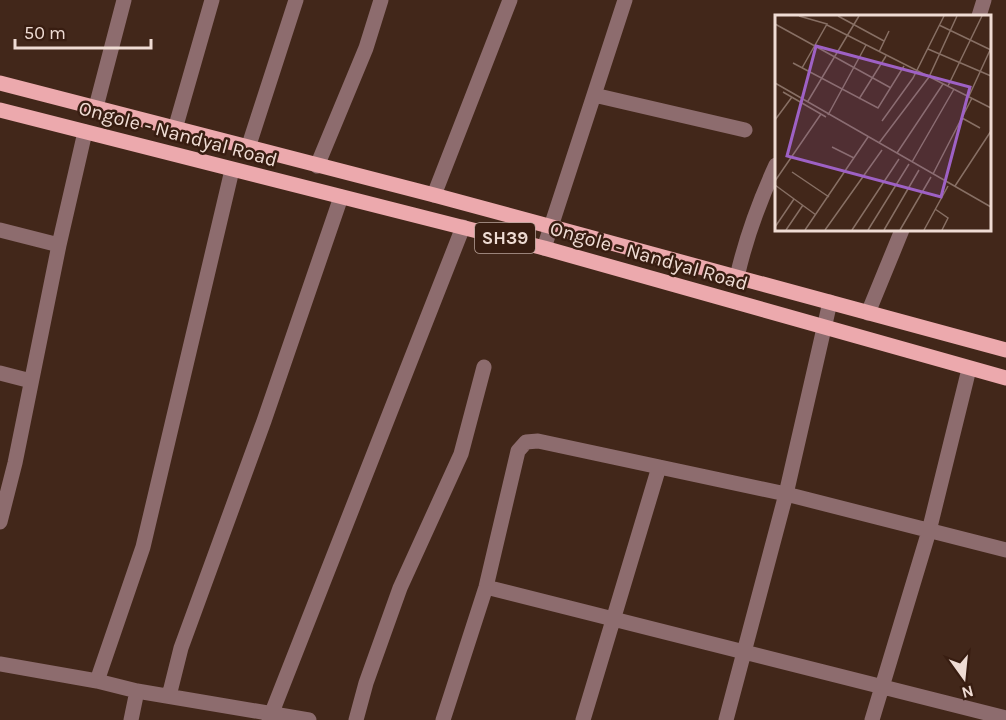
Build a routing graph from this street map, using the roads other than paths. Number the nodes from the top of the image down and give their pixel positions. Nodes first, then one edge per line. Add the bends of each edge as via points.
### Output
1 (124, 0) edge
2 (212, 0) edge
3 (296, 0) edge
4 (381, 0) edge
5 (510, 0) edge
6 (625, 0) edge
7 (984, 0) edge
8 (979, 15) edge
9 (0, 84) edge
10 (594, 95) junction
11 (68, 100) junction
12 (96, 107) junction
13 (0, 110) edge
14 (62, 126) junction
15 (175, 129) junction
16 (745, 130) dead end
17 (85, 132) junction
18 (248, 148) junction
19 (317, 166) junction
20 (775, 169) edge
21 (232, 170) junction
22 (434, 195) junction
23 (341, 197) junction
24 (463, 227) junction
25 (551, 227) junction
26 (0, 230) edge
27 (902, 231) edge
28 (59, 244) junction
29 (544, 248) junction
30 (737, 277) junction
31 (830, 302) junction
32 (868, 313) junction
33 (823, 328) junction
34 (1006, 350) edge
35 (484, 367) dead end
36 (969, 369) junction
37 (0, 373) edge
38 (1006, 378) edge
39 (31, 381) junction
40 (659, 467) junction
41 (786, 494) junction
42 (0, 519) edge
43 (929, 531) junction
44 (1006, 550) edge
45 (486, 587) junction
46 (614, 619) junction
47 (744, 652) junction
48 (0, 664) edge
49 (97, 681) junction
50 (882, 687) junction
51 (137, 691) junction
52 (170, 696) junction
53 (270, 717) edge
54 (1006, 718) edge
55 (131, 720) edge
56 (309, 720) edge
57 (356, 720) edge
58 (443, 720) edge
59 (583, 720) edge
60 (726, 720) edge
61 (872, 720) edge

1 - 12 street
2 - 15 street
3 - 18 street
4 - 19 street via 366,48
5 - 22 street
6 - 10 street
7 - 8 street
9 - 11 main road, Ongole - Nandyal Road / SH39
10 - 16 street
10 - 25 street
11 - 12 main road, Ongole - Nandyal Road / SH39
11 - 14 main road
12 - 15 main road, Ongole - Nandyal Road / SH39
13 - 14 main road, Ongole - Nandyal Road / SH39
14 - 17 main road, Ongole - Nandyal Road / SH39
15 - 18 main road, Ongole - Nandyal Road / SH39
17 - 21 main road, Ongole - Nandyal Road / SH39
17 - 28 street
18 - 19 main road, Ongole - Nandyal Road / SH39
19 - 22 main road, Ongole - Nandyal Road / SH39
20 - 30 street via 756,208
21 - 23 main road, Ongole - Nandyal Road / SH39
21 - 49 street via 143,547
22 - 25 main road, Ongole - Nandyal Road / SH39
23 - 24 main road, Ongole - Nandyal Road / SH39
23 - 52 street via 182,648
24 - 29 main road, Ongole - Nandyal Road / SH39
24 - 53 street
25 - 29 street
25 - 30 main road, Ongole - Nandyal Road / SH39
26 - 28 street
27 - 32 street
28 - 39 street
29 - 33 main road, Ongole - Nandyal Road / SH39
30 - 31 main road, Ongole - Nandyal Road / SH39
31 - 32 main road, Ongole - Nandyal Road / SH39
31 - 33 street
32 - 34 main road, Ongole - Nandyal Road / SH39
33 - 36 main road, Ongole - Nandyal Road / SH39
33 - 41 street
35 - 57 street via 460,454 393,608
36 - 38 main road, Ongole - Nandyal Road / SH39
36 - 43 street
37 - 39 street
39 - 42 street
40 - 41 street
40 - 45 street via 538,441 526,442 518,451
40 - 46 street
41 - 43 street
41 - 47 street
43 - 44 street
43 - 50 street
45 - 46 street
45 - 58 street
46 - 47 street
46 - 59 street
47 - 50 street
47 - 60 street
48 - 49 street
49 - 51 street
50 - 54 street
50 - 61 street
51 - 52 street
51 - 55 street
52 - 53 street
53 - 56 street

